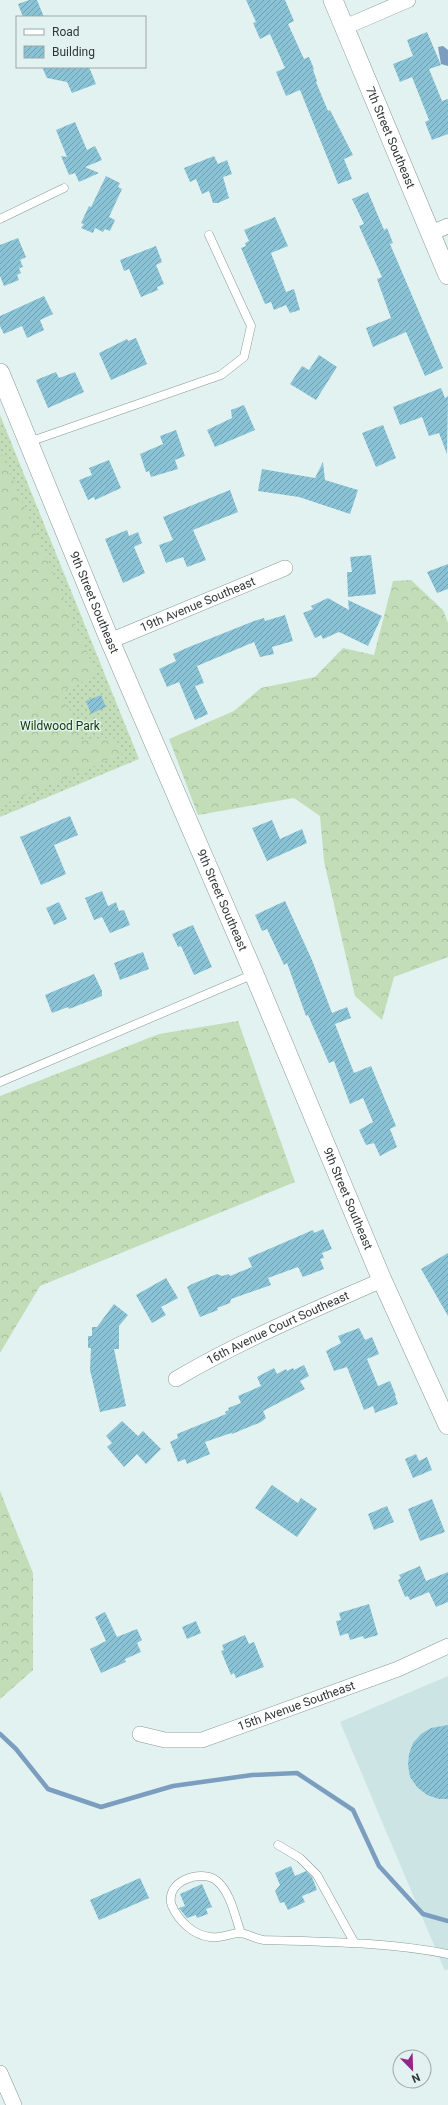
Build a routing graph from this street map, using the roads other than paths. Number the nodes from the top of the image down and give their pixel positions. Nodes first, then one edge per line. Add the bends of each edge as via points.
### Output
1 (333, 0) edge
2 (408, 0) edge
3 (344, 27) junction
4 (64, 188) dead end
5 (0, 219) edge
6 (448, 226) edge
7 (431, 233) junction
8 (209, 235) dead end
9 (448, 275) edge
10 (0, 373) edge
11 (29, 442) junction
12 (285, 568) dead end
13 (110, 641) junction
14 (254, 974) junction
15 (0, 1082) edge
16 (382, 1280) junction
17 (176, 1379) dead end
18 (448, 1425) edge
19 (448, 1646) edge
20 (140, 1734) dead end
21 (278, 1845) dead end
22 (241, 1933) junction
23 (354, 1942) junction
24 (448, 1954) edge
25 (0, 2073) edge
26 (14, 2105) edge

1 - 3 street, 7th Street Southeast
2 - 3 street
3 - 7 street, 7th Street Southeast
4 - 5 lane
6 - 7 street
7 - 9 street, 7th Street Southeast
8 - 11 lane via 251,326 244,357 220,375
10 - 11 street, 9th Street Southeast
11 - 13 street, 9th Street Southeast
12 - 13 street, 19th Avenue Southeast
13 - 14 street, 9th Street Southeast
14 - 15 lane
14 - 16 street, 9th Street Southeast
16 - 17 street, 16th Avenue Court Southeast via 283,1323 204,1362
16 - 18 street, 9th Street Southeast
19 - 20 street, 15th Avenue Southeast via 398,1669 202,1740 165,1740
21 - 23 lane via 300,1858 317,1875
22 - 22 lane via 226,1892 217,1881 206,1876 193,1876 180,1883 172,1892 171,1903 177,1918 191,1929 211,1937
22 - 23 lane via 261,1940
23 - 24 lane via 410,1947
25 - 26 street

